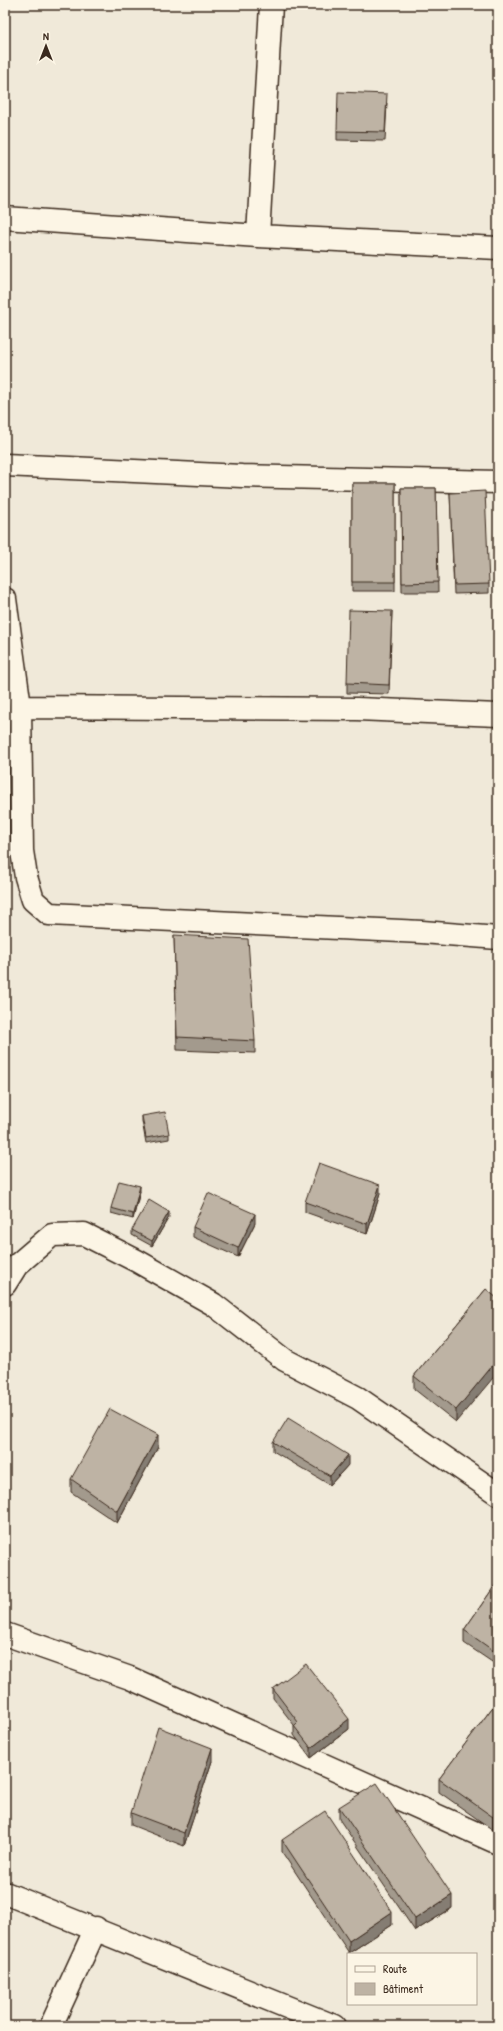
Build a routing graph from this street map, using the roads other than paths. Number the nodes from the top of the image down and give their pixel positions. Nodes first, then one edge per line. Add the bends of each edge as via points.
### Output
1 (271, 5) edge
2 (5, 218) edge
3 (258, 236) junction
4 (498, 248) edge
5 (5, 465) edge
6 (498, 482) edge
7 (5, 598) edge
8 (20, 707) junction
9 (498, 715) edge
10 (498, 938) edge
11 (5, 1284) edge
12 (498, 1494) edge
13 (5, 1634) edge
14 (498, 1844) edge
15 (5, 1893) edge
16 (96, 1928) junction
17 (321, 2024) edge
18 (51, 2026) edge

1 - 3 street
2 - 3 street
3 - 4 street
5 - 6 street via 242,476
7 - 8 street
8 - 9 street via 357,709
8 - 10 street via 22,851 33,900 49,914
11 - 12 street via 17,1265 52,1235 84,1234 138,1261 213,1304 285,1360 358,1398
13 - 14 street via 130,1678
15 - 16 street
16 - 17 street
16 - 18 street

